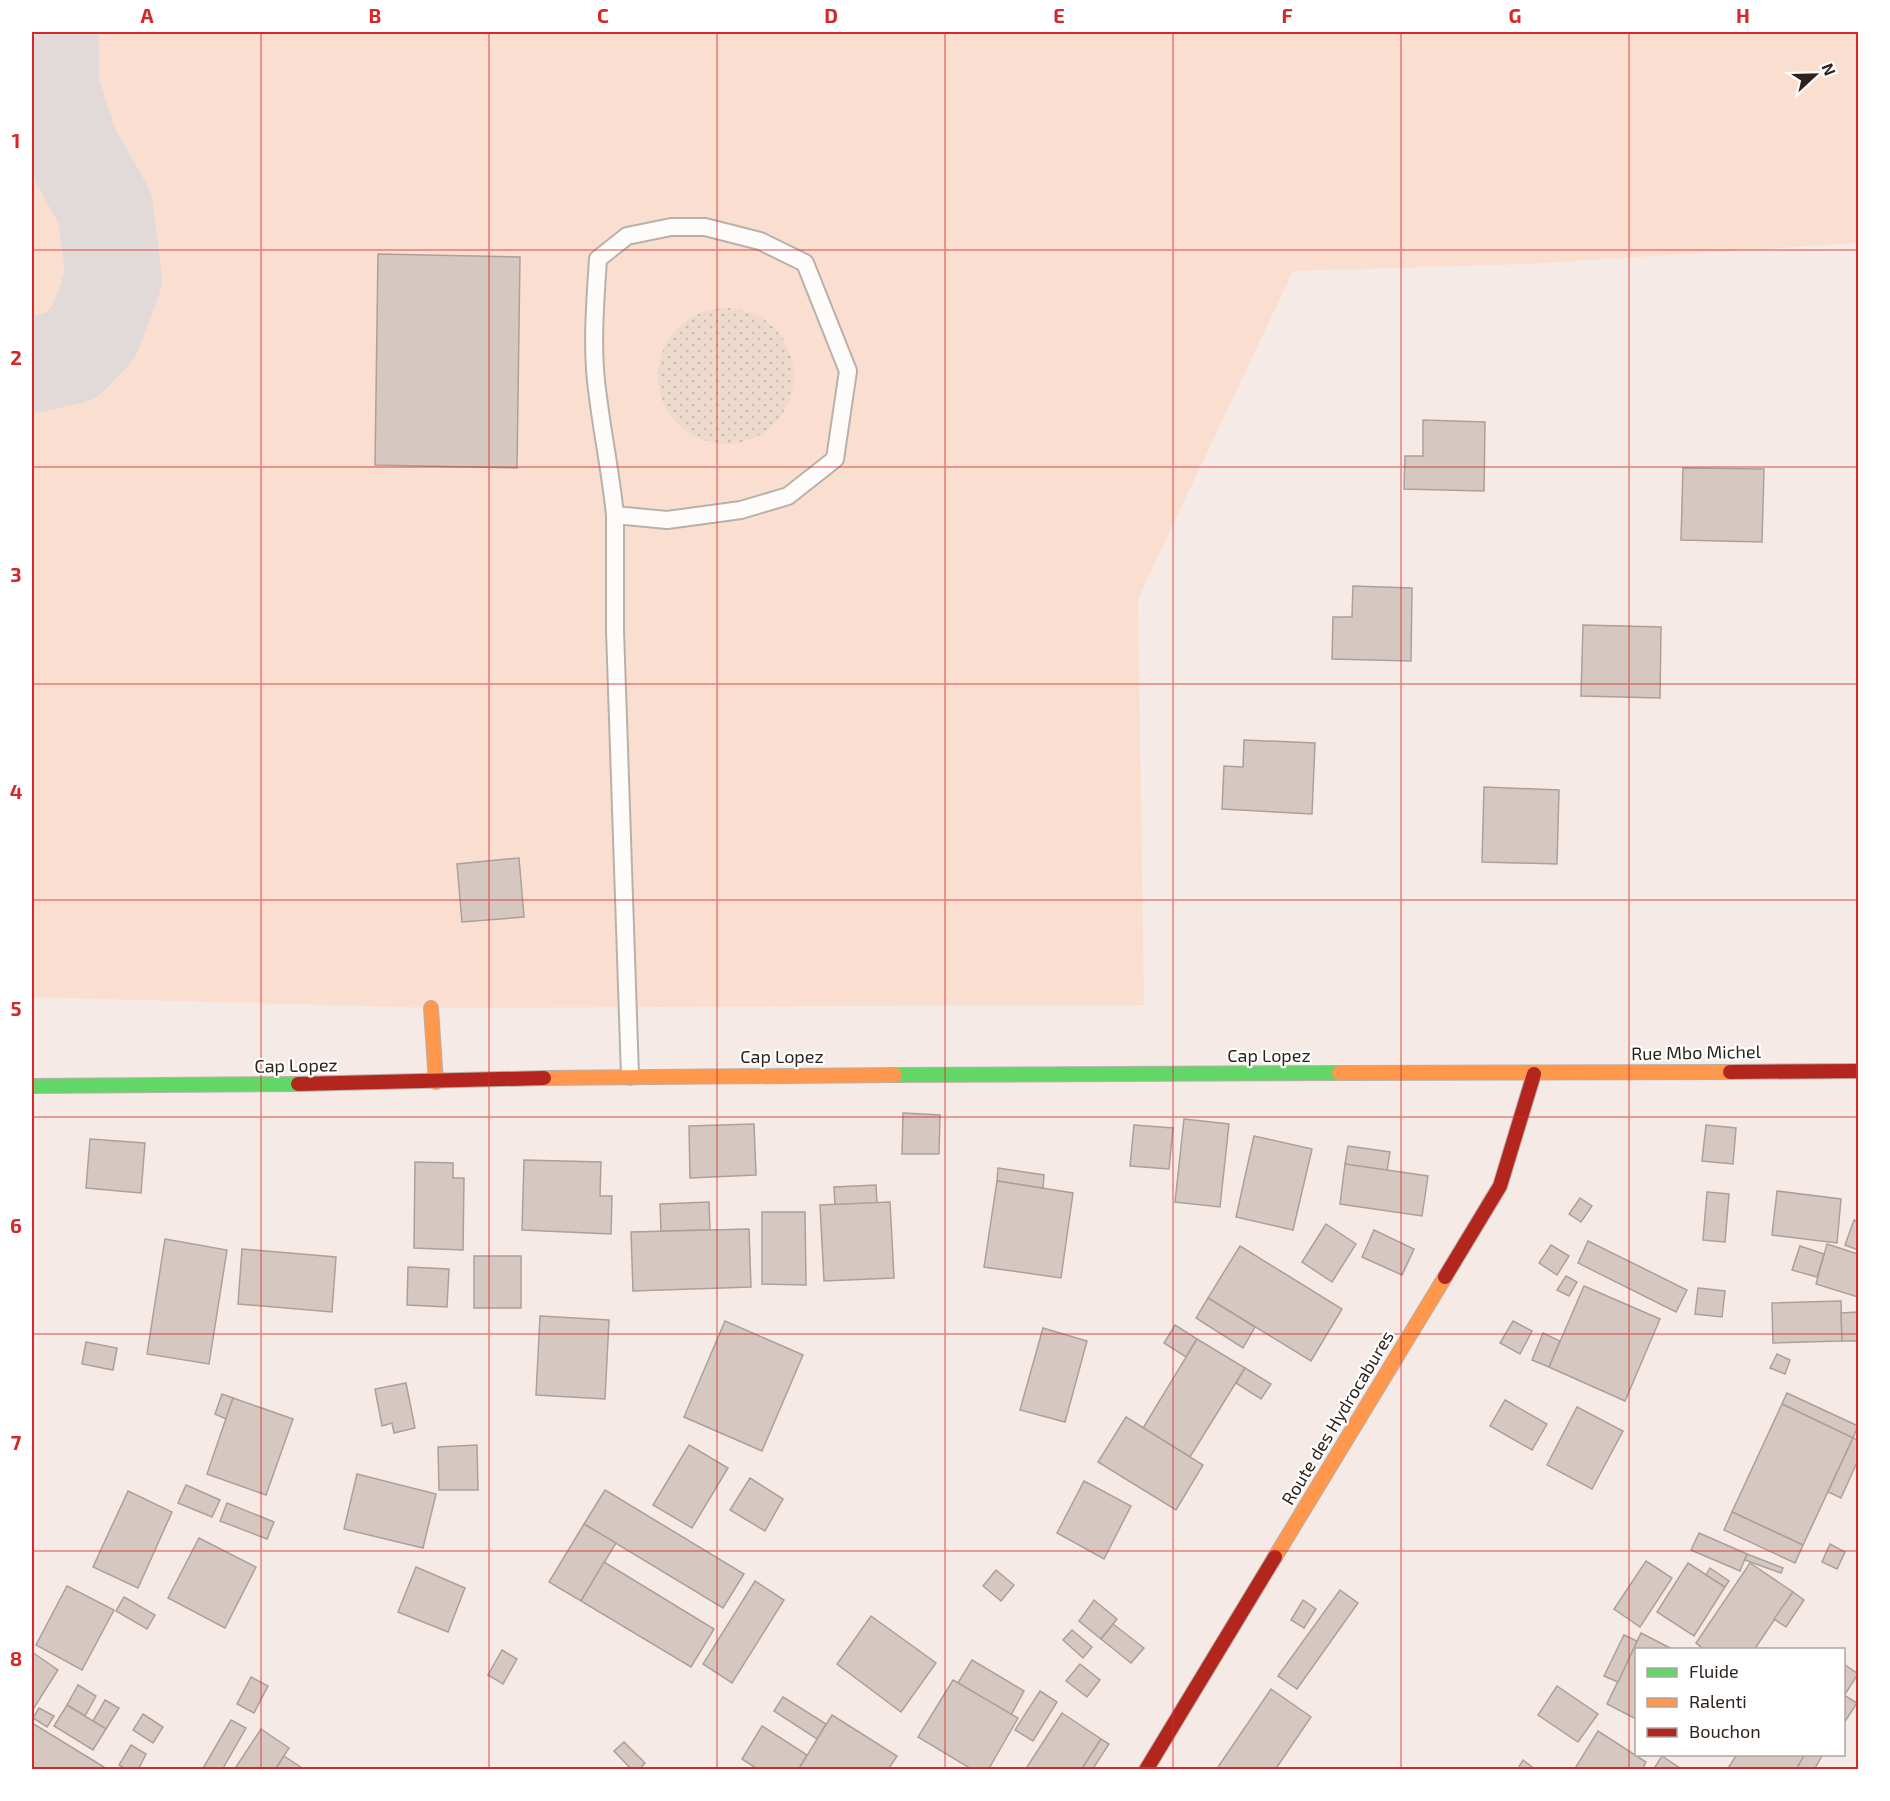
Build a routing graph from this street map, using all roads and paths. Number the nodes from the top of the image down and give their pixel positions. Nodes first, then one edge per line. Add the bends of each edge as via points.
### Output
1 (615, 515) junction
2 (430, 1008) dead end
3 (1858, 1071) edge
4 (1534, 1074) junction
5 (630, 1076) junction
6 (436, 1082) junction
7 (32, 1086) edge
8 (1146, 1770) edge

1 - 1 lane via 667,520 741,510 788,496 835,459 848,371 805,263 760,241 705,227 671,227 627,236 598,259 594,320 597,395
1 - 5 lane via 615,630
2 - 6 street
3 - 4 street, Rue Mbo Michel
4 - 5 street, Cap Lopez
4 - 8 street, Route des Hydrocabures via 1500,1186
5 - 6 street, Cap Lopez
6 - 7 street, Cap Lopez

